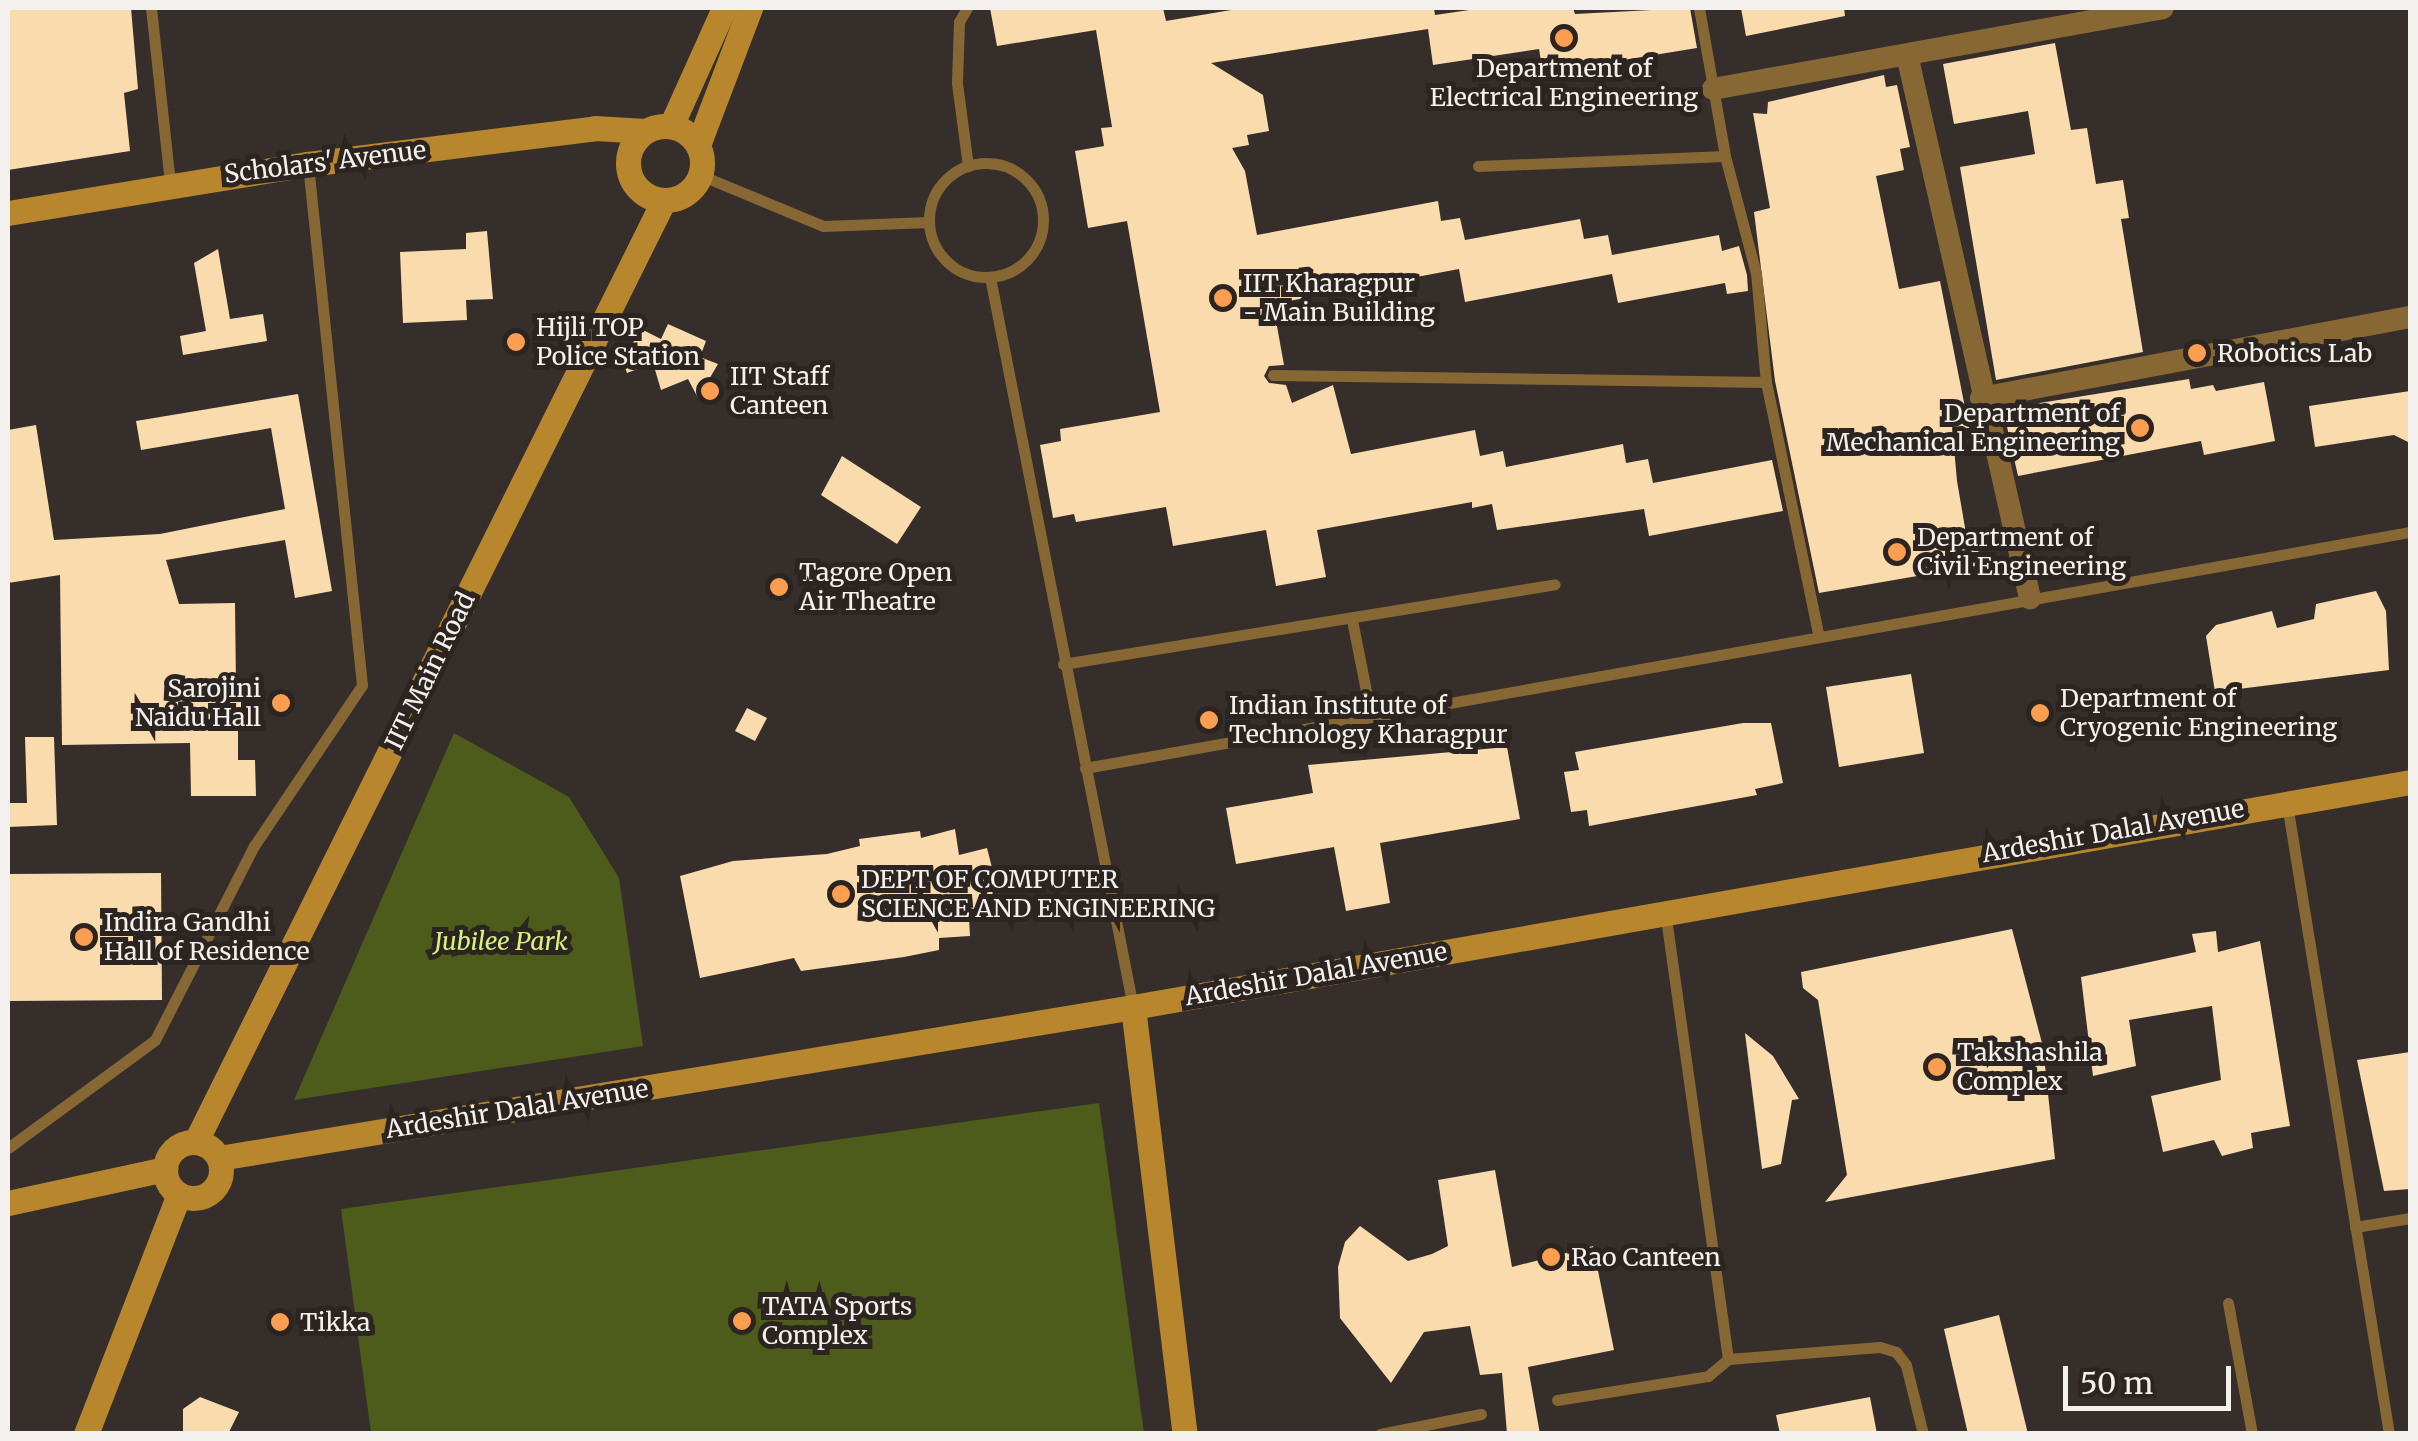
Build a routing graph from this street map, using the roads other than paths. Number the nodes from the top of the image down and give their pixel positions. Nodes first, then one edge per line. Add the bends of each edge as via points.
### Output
1 (151, 8) edge
2 (724, 8) edge
3 (750, 8) edge
4 (967, 8) edge
5 (1698, 8) edge
6 (2163, 8) edge
7 (1908, 59) junction
8 (1713, 89) junction
9 (672, 126) junction
10 (646, 132) junction
11 (698, 145) junction
12 (1724, 156) junction
13 (308, 164) junction
14 (968, 166) junction
15 (1478, 166) dead end
16 (700, 176) junction
17 (170, 182) junction
18 (664, 200) junction
19 (8, 213) edge
20 (928, 222) junction
21 (990, 277) junction
22 (2410, 317) edge
23 (1274, 375) dead end
24 (1766, 382) junction
25 (1981, 398) junction
26 (2410, 532) edge
27 (1556, 584) dead end
28 (2030, 598) junction
29 (1352, 620) junction
30 (1818, 634) junction
31 (1063, 664) junction
32 (1371, 716) junction
33 (1086, 768) junction
34 (2410, 782) edge
35 (2286, 800) junction
36 (1665, 912) junction
37 (1133, 1007) junction
38 (196, 1141) junction
39 (8, 1148) edge
40 (219, 1158) junction
41 (164, 1168) junction
42 (179, 1194) junction
43 (8, 1203) edge
44 (2410, 1218) edge
45 (2355, 1227) junction
46 (2228, 1303) dead end
47 (1728, 1359) junction
48 (1558, 1400) dead end
49 (1481, 1414) dead end
50 (86, 1434) edge
51 (1185, 1434) edge
52 (1380, 1434) edge
53 (1923, 1434) edge
54 (2252, 1434) edge
55 (2389, 1434) edge

1 - 17 lane
2 - 9 street
3 - 11 street
4 - 14 lane via 959,22 957,83
5 - 8 lane
6 - 7 street
7 - 8 street
7 - 25 street
8 - 12 lane
9 - 10 street
9 - 11 street
10 - 13 street, Scholars' Avenue via 595,128
10 - 18 street via 630,149 629,173 642,192
11 - 16 street
12 - 15 lane
12 - 24 lane via 1756,273
13 - 17 street, Scholars' Avenue
13 - 39 lane via 362,685 254,846 154,1040
14 - 20 lane via 939,188
14 - 21 lane via 1005,167 1022,176 1042,208 1043,228 1026,262
16 - 18 street via 686,193
16 - 20 lane via 823,226
17 - 19 street, Scholars' Avenue
18 - 38 street, IIT Main Road
20 - 21 lane via 954,268
21 - 31 lane
22 - 25 street
23 - 24 lane
24 - 30 lane
25 - 28 street
26 - 28 lane
27 - 29 lane
28 - 30 lane
29 - 31 lane
29 - 32 lane
30 - 32 lane
31 - 33 lane
32 - 33 lane
33 - 37 lane
34 - 35 street, Ardeshir Dalal Avenue
35 - 36 street, Ardeshir Dalal Avenue
35 - 45 lane
36 - 37 street, Ardeshir Dalal Avenue
36 - 47 lane
37 - 40 street, Ardeshir Dalal Avenue
37 - 51 street
38 - 40 street
38 - 41 street via 178,1146
40 - 42 street via 221,1176 212,1191 196,1198
41 - 42 street
41 - 43 street
42 - 50 street
44 - 45 lane
45 - 55 lane
46 - 54 lane
47 - 48 lane via 1708,1376
47 - 53 lane via 1880,1347 1896,1352 1906,1365
49 - 52 lane

